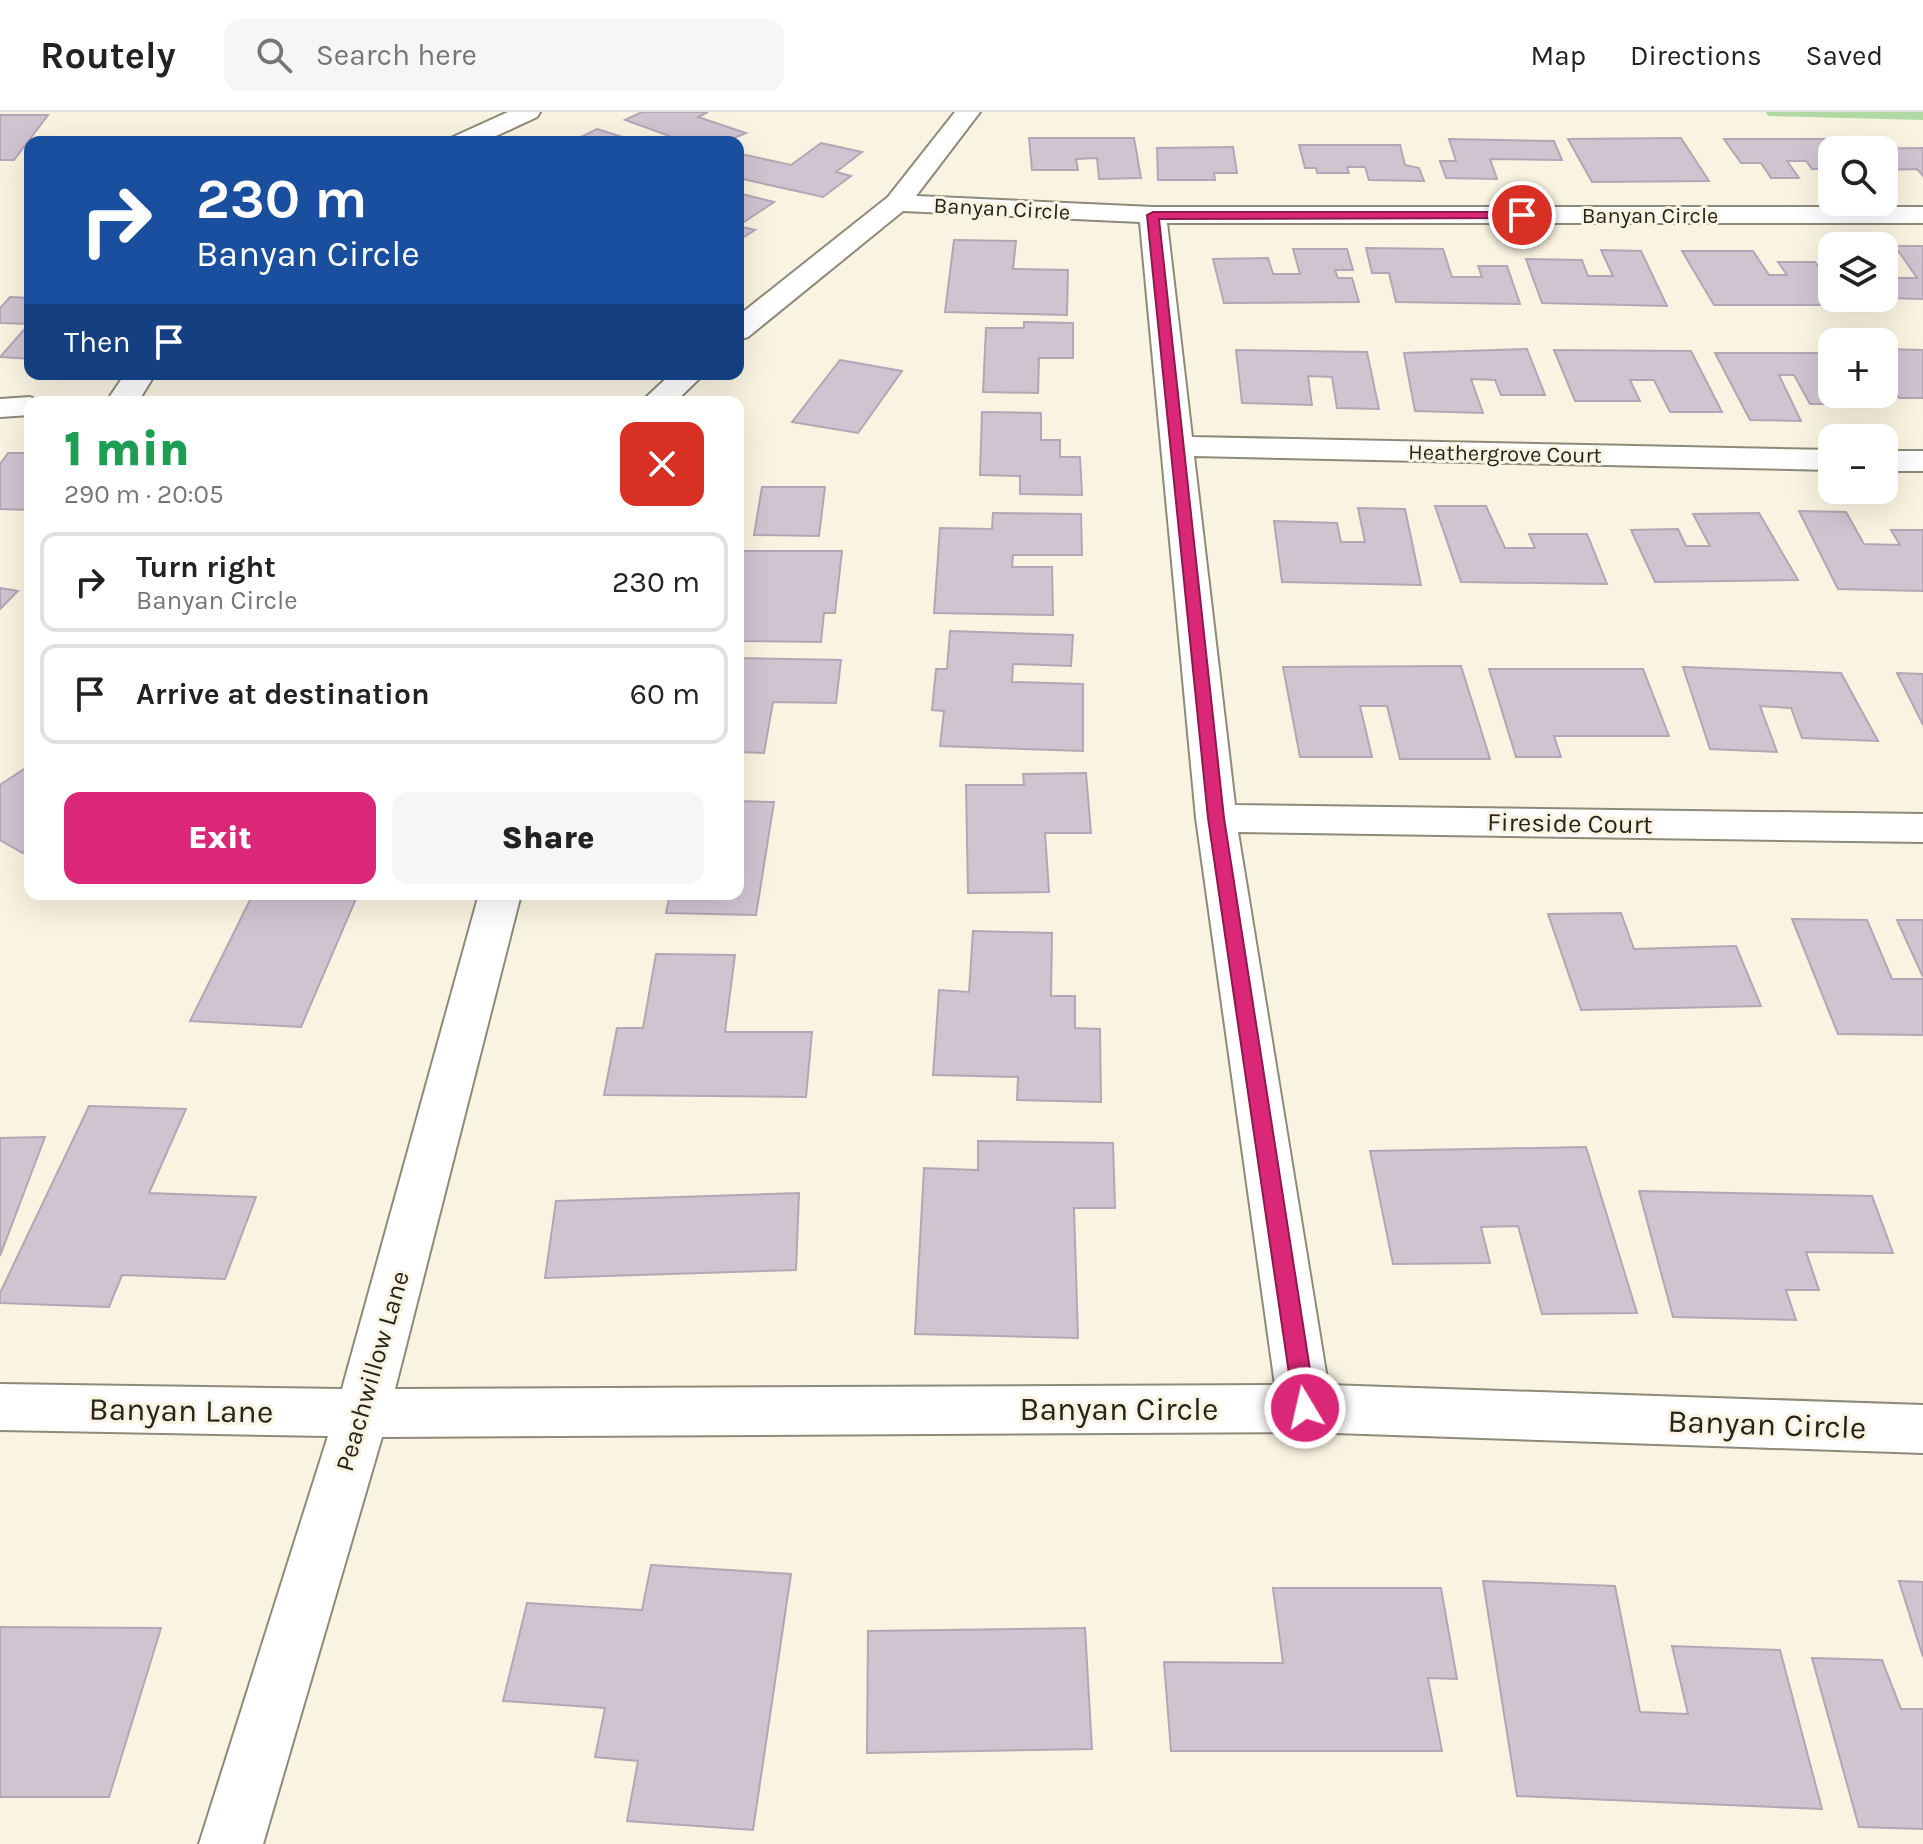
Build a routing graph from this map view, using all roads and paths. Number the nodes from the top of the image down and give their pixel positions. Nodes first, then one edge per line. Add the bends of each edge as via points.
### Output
1 (528, 112) edge
2 (968, 112) edge
3 (475, 136) edge
4 (897, 203) junction
5 (1153, 215) junction
6 (1923, 215) edge
7 (744, 326) edge
8 (682, 380) edge
9 (664, 396) edge
10 (24, 406) edge
11 (0, 408) edge
12 (1179, 446) junction
13 (1818, 460) edge
14 (1898, 461) edge
15 (1923, 461) edge
16 (1216, 818) junction
17 (1923, 828) edge
18 (498, 900) edge
19 (0, 1407) edge
20 (1305, 1408) junction
21 (362, 1413) junction
22 (1923, 1429) edge
23 (231, 1844) edge

1 - 3 street
2 - 4 street
4 - 5 street, Banyan Circle
4 - 7 street
5 - 6 street, Banyan Circle
5 - 12 street
8 - 9 street
10 - 11 street
12 - 13 street, Heathergrove Court
12 - 16 street
14 - 15 street
16 - 17 street, Fireside Court
16 - 20 street
18 - 21 street, Peachwillow Lane
19 - 21 street, Banyan Lane
20 - 21 street, Banyan Circle
20 - 22 street, Banyan Circle
21 - 23 street, Peachwillow Lane

